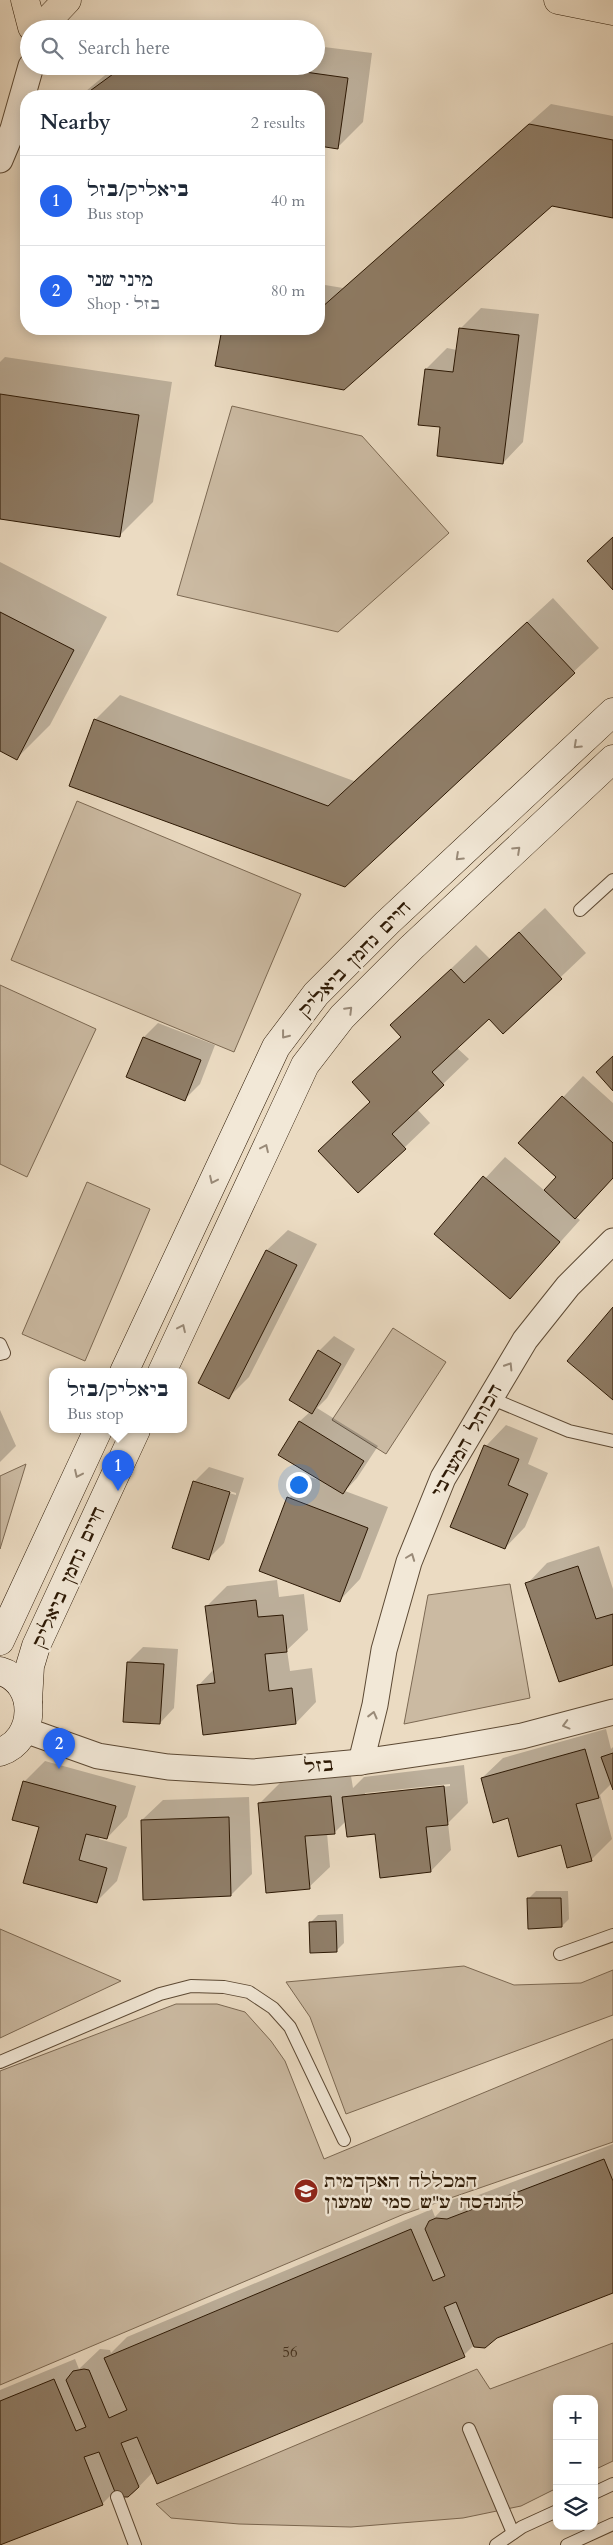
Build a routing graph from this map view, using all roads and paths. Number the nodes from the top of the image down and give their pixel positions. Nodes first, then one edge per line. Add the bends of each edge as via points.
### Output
1 (25, 0) edge
2 (67, 0) edge
3 (558, 0) edge
4 (613, 10) edge
5 (40, 17) edge
6 (28, 75) edge
7 (24, 90) edge
8 (20, 104) edge
9 (0, 160) edge
10 (613, 712) edge
11 (613, 759) edge
12 (613, 880) edge
13 (580, 910) dead end
14 (613, 1241) edge
15 (0, 1344) edge
16 (0, 1354) edge
17 (126, 1368) edge
18 (164, 1368) edge
19 (490, 1398) junction
20 (97, 1433) edge
21 (135, 1433) edge
22 (613, 1441) edge
23 (0, 1641) edge
24 (0, 1671) edge
25 (28, 1701) junction
26 (613, 1712) edge
27 (25, 1730) junction
28 (2, 1753) edge
29 (361, 1762) junction
30 (613, 1935) edge
31 (560, 1954) dead end
32 (0, 2062) edge
33 (344, 2140) dead end
34 (469, 2429) dead end
35 (613, 2484) edge
36 (598, 2490) edge
37 (117, 2496) dead end
38 (553, 2512) edge
39 (613, 2524) edge
40 (513, 2533) junction
41 (135, 2545) edge
42 (496, 2545) edge
43 (567, 2545) edge

1 - 5 highway
2 - 5 highway
3 - 4 highway
6 - 7 street
8 - 9 street
10 -> 17 street, חיים נחמן ביאליק via 387,923 316,994 276,1047
18 -> 11 street, חיים נחמן ביאליק via 305,1065 342,1017 397,962
12 - 13 lane
19 -> 14 street, הכותל המערבי via 532,1333 568,1286
15 - 16 lane via 4,1353
19 - 22 lane via 568,1431
29 -> 19 street, הכותל המערבי via 384,1650 408,1562 443,1478
20 -> 23 street, חיים נחמן ביאליק
21 - 25 street, חיים נחמן ביאליק via 36,1646 30,1666
24 - 25 street via 14,1678
25 - 27 street, חיים נחמן ביאליק via 29,1716
26 -> 29 street, בזל via 522,1736
27 - 28 street via 17,1742
27 - 29 street, בזל via 98,1756 168,1767 253,1772
30 - 31 lane
32 - 33 lane via 160,1994 191,1986 249,1992 273,2008 290,2027
34 - 40 lane
35 - 36 lane
37 - 41 lane
38 - 40 lane
39 - 43 lane
40 - 42 lane

